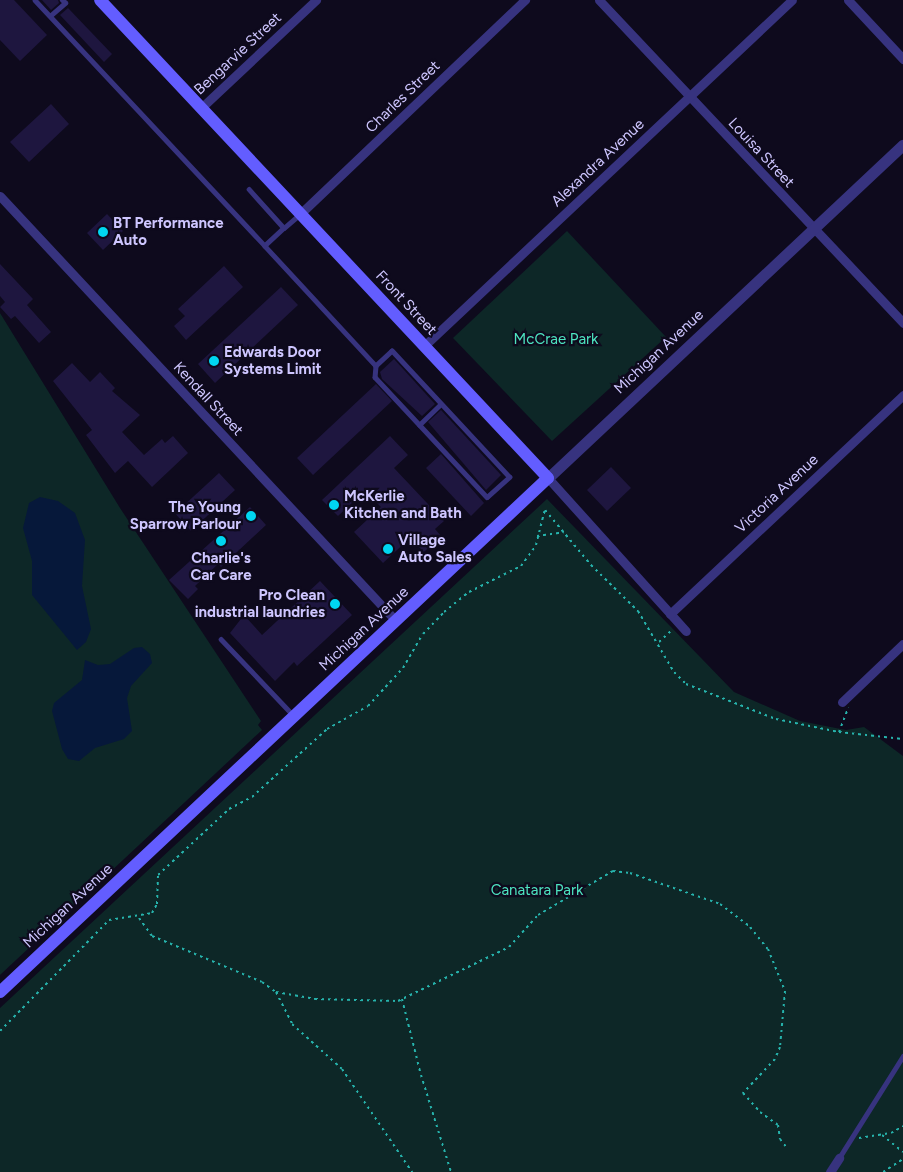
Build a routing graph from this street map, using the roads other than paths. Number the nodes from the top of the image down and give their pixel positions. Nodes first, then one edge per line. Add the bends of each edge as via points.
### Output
1 (35, 0) edge
2 (62, 0) edge
3 (316, 0) edge
4 (525, 0) edge
5 (599, 0) edge
6 (792, 0) edge
7 (848, 0) edge
8 (104, 1) edge
9 (50, 16) junction
10 (903, 59) edge
11 (689, 96) junction
12 (202, 108) junction
13 (903, 145) edge
14 (249, 189) dead end
15 (0, 196) edge
16 (300, 214) junction
17 (284, 228) junction
18 (814, 229) junction
19 (265, 246) junction
20 (903, 323) edge
21 (424, 346) junction
22 (376, 366) junction
23 (903, 395) edge
24 (441, 404) junction
25 (420, 425) junction
26 (548, 478) junction
27 (670, 614) junction
28 (396, 620) junction
29 (686, 631) dead end
30 (221, 639) dead end
31 (903, 644) edge
32 (842, 702) road end
33 (294, 716) junction
34 (0, 992) edge
35 (903, 1056) edge
36 (839, 1158) joint
37 (830, 1172) edge

1 - 9 lane
2 - 9 lane via 65,3
3 - 12 street, Bengarvie Street
4 - 16 street, Charles Street
5 - 11 street, Louisa Street
6 - 11 street, Alexandra Avenue
7 - 10 street
8 - 12 main road, Front Street
9 - 19 lane
11 - 18 street, Louisa Street
11 - 21 street, Alexandra Avenue
12 - 16 main road, Front Street
13 - 18 street, Michigan Avenue
14 - 17 lane
15 - 28 street, Kendall Street
16 - 17 lane
16 - 21 main road, Front Street
17 - 19 lane
18 - 20 street, Louisa Street
18 - 26 street, Michigan Avenue
19 - 22 lane
21 - 26 main road, Front Street
22 - 24 lane via 392,352
22 - 25 lane via 375,377
23 - 27 street, Victoria Avenue
24 - 25 lane
24 - 25 lane via 509,477 487,497
26 - 27 street, Front Street
26 - 28 main road, Michigan Avenue
27 - 29 street, Front Street
28 - 33 main road, Michigan Avenue
30 - 33 lane
31 - 32 street
33 - 34 main road, Michigan Avenue
35 - 36 lane
36 - 37 street

